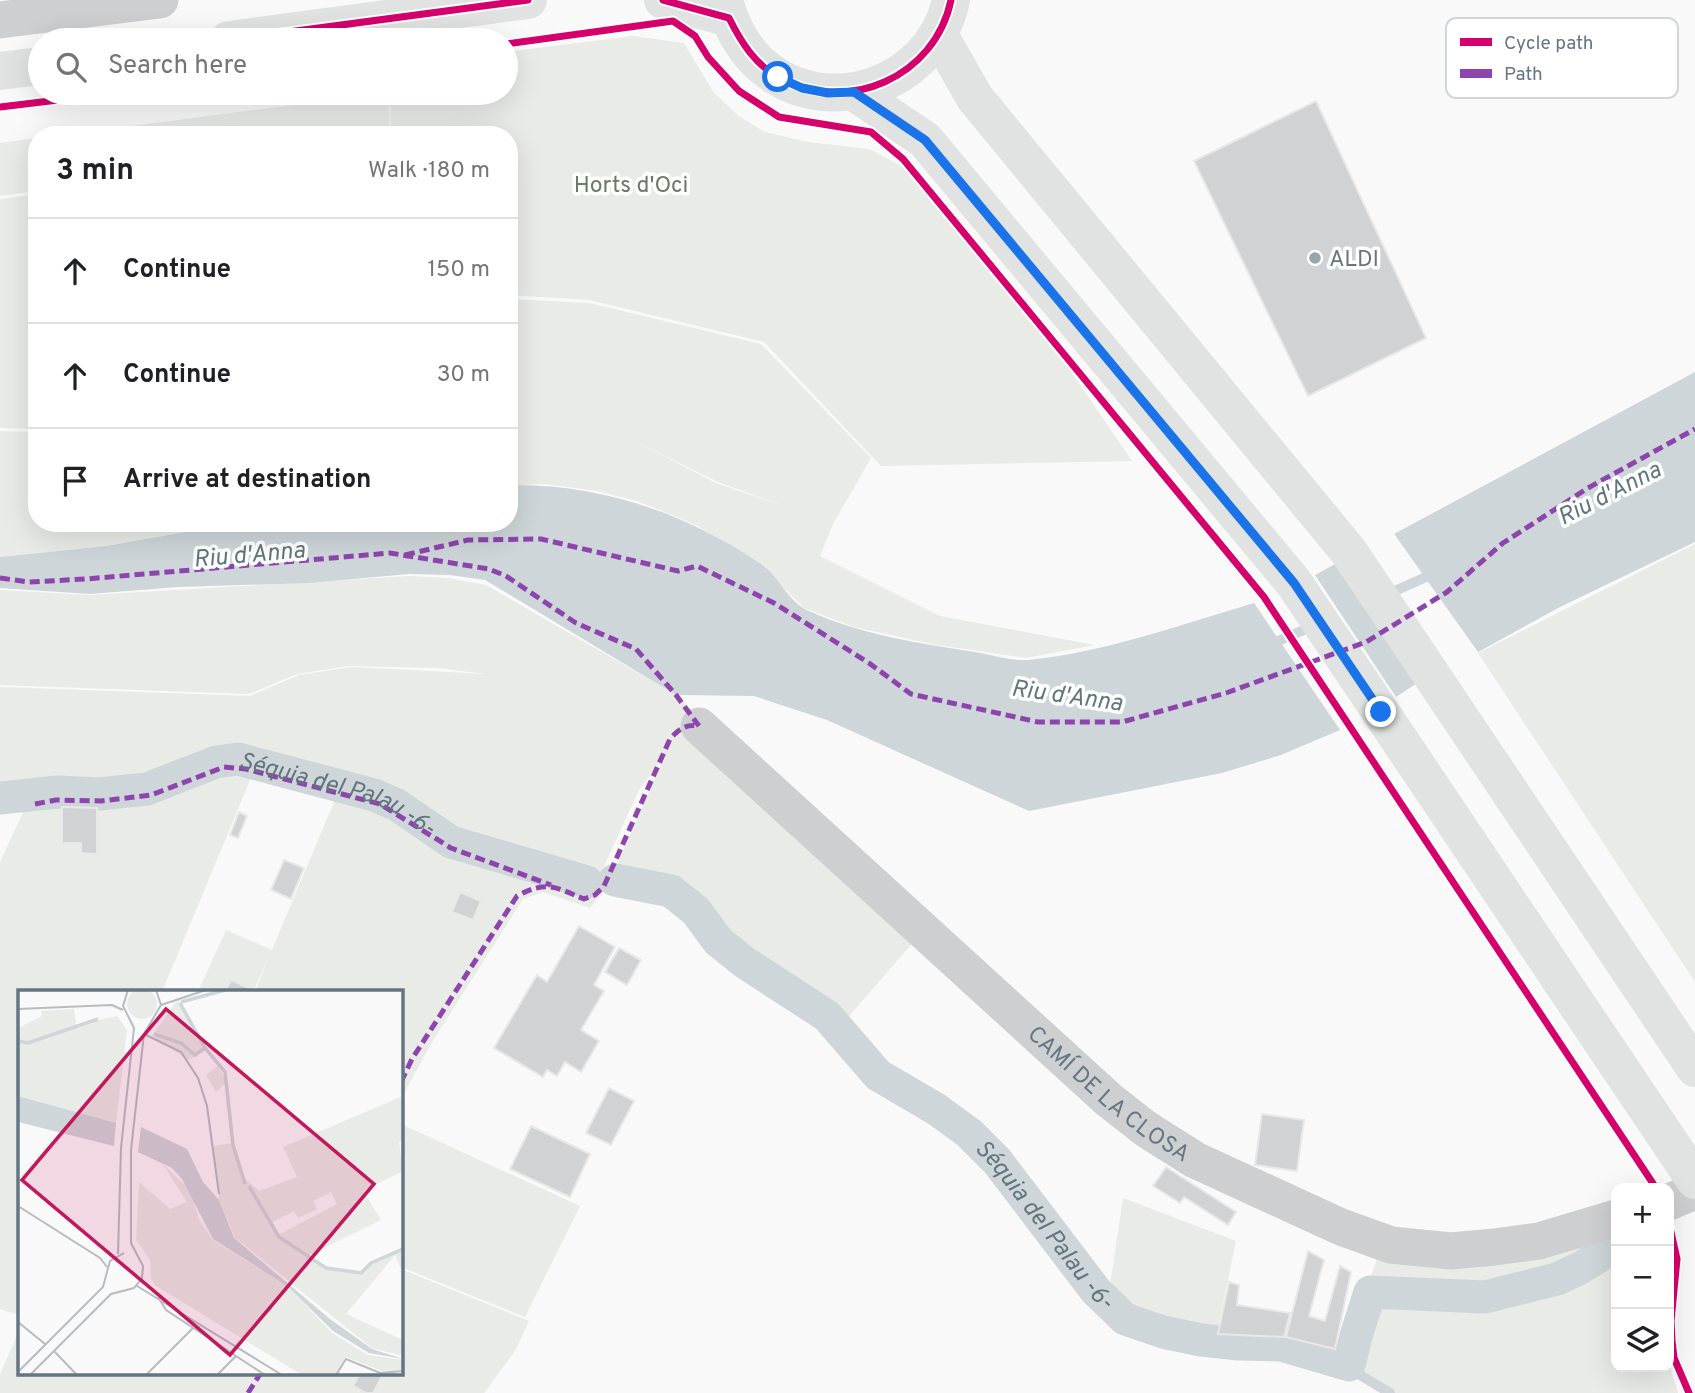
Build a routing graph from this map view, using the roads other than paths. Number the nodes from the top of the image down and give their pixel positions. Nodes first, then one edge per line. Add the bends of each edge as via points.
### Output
1 (160, 0) edge
2 (528, 0) edge
3 (663, 0) edge
4 (726, 9) edge
5 (945, 17) edge
6 (0, 20) edge
7 (319, 28) edge
8 (28, 68) edge
9 (0, 71) edge
10 (854, 92) junction
11 (699, 726) dead end
12 (1695, 1068) edge
13 (1695, 1180) edge
14 (1695, 1191) edge
15 (1674, 1200) edge
16 (1611, 1219) edge

1 - 6 street
2 - 7 main road
3 - 4 main road
4 - 10 main road via 740,41 778,77 802,88
5 - 10 main road via 923,56 903,73
5 - 12 main road via 975,98 1349,552
8 - 9 main road
10 - 13 main road via 925,140 1294,583
11 - 16 street, CAMÍ DE LA CLOSA via 1109,1100 1195,1160 1340,1227 1391,1245 1451,1251 1494,1247 1539,1241
14 - 15 street

